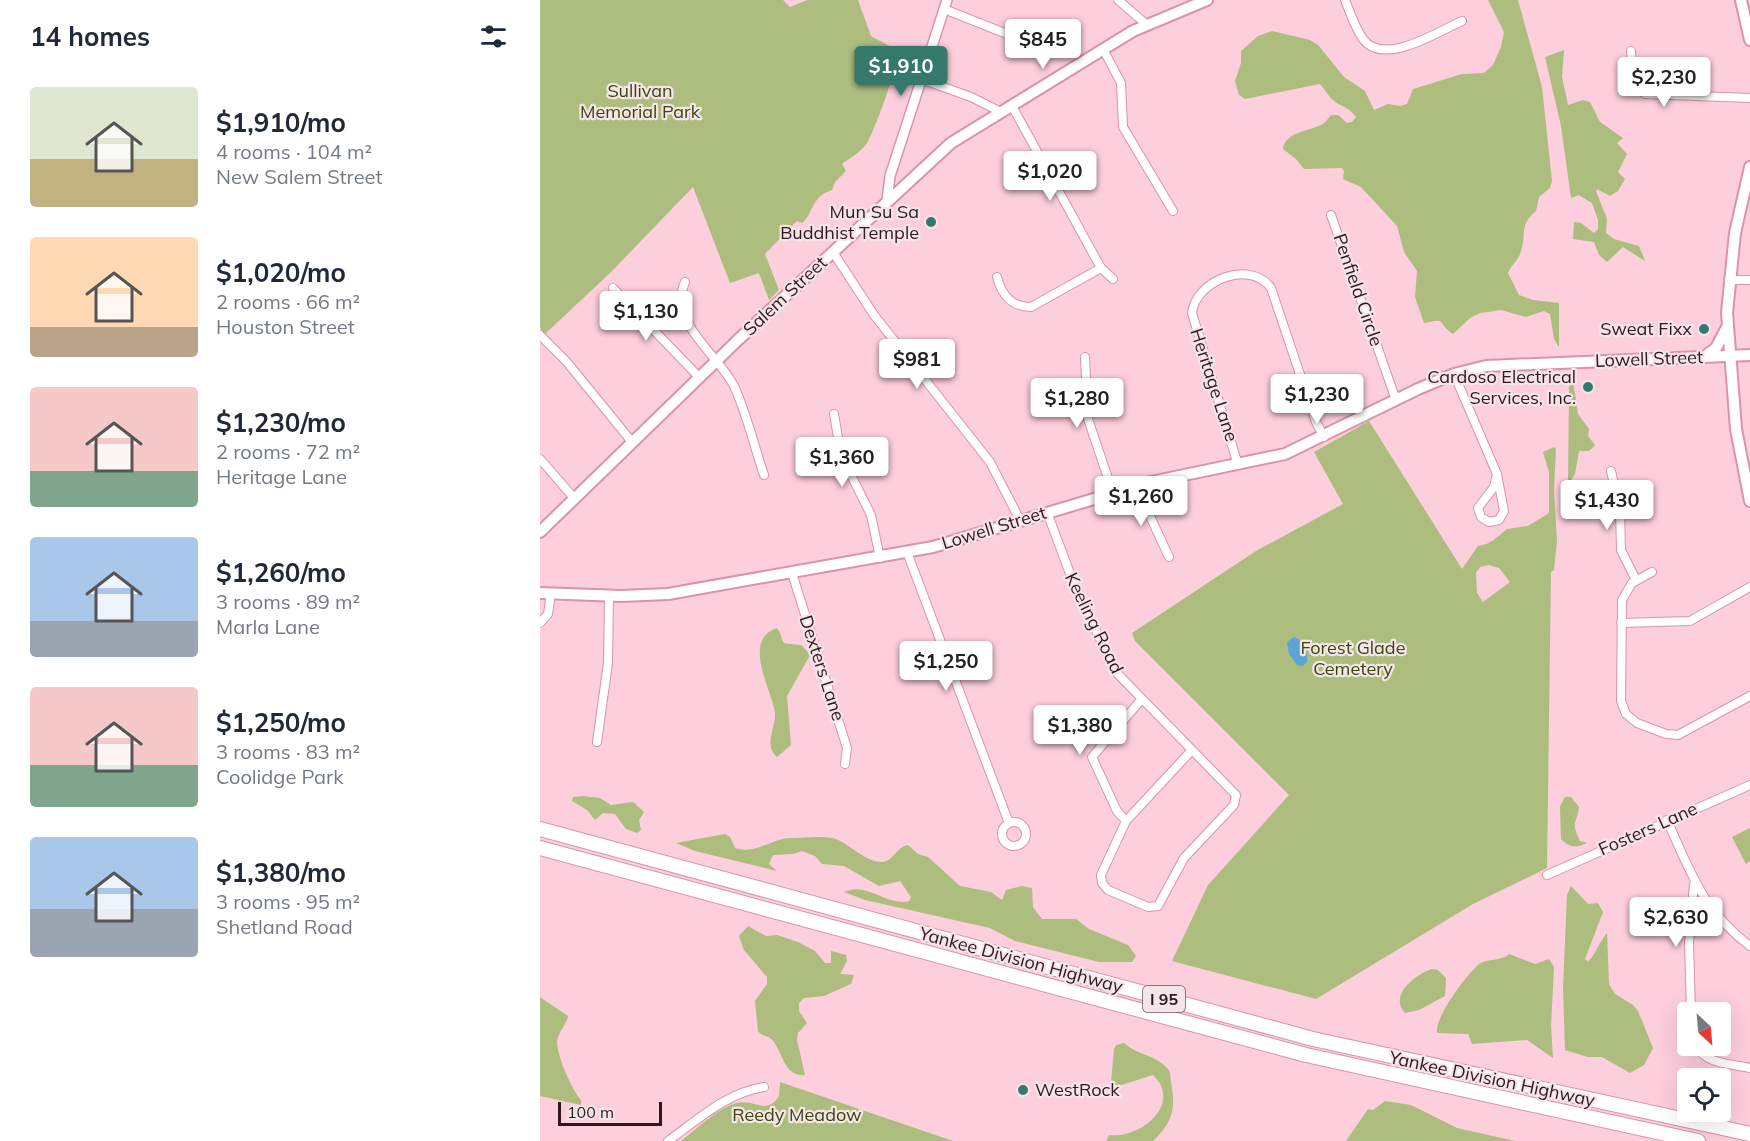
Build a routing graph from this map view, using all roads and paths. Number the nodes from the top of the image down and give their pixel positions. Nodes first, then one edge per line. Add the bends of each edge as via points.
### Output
1 (1207, 0) edge
2 (1345, 0) edge
3 (1741, 0) edge
4 (1124, 1) edge
5 (945, 5) edge
6 (1462, 21) dead end
7 (1146, 24) junction
8 (1022, 40) dead end
9 (1750, 40) edge
10 (1102, 49) junction
11 (1631, 51) dead end
12 (921, 79) junction
13 (1750, 98) edge
14 (1012, 106) junction
15 (1002, 112) junction
16 (1750, 167) edge
17 (889, 181) junction
18 (1748, 181) edge
19 (907, 182) junction
20 (887, 200) junction
21 (1173, 211) dead end
22 (1331, 215) dead end
23 (833, 252) junction
24 (1101, 268) junction
25 (997, 277) dead end
26 (1113, 279) dead end
27 (1729, 280) junction
28 (1750, 280) edge
29 (685, 282) dead end
30 (613, 288) dead end
31 (1727, 327) junction
32 (540, 335) edge
33 (1750, 355) edge
34 (1731, 356) junction
35 (1085, 357) dead end
36 (1703, 357) junction
37 (716, 362) junction
38 (1454, 374) junction
39 (699, 378) junction
40 (1396, 400) junction
41 (834, 414) dead end
42 (1324, 437) junction
43 (632, 442) junction
44 (540, 459) edge
45 (1238, 465) junction
46 (1611, 471) dead end
47 (1497, 474) junction
48 (764, 475) dead end
49 (1136, 486) junction
50 (1113, 493) junction
51 (574, 498) junction
52 (1750, 501) edge
53 (1047, 512) junction
54 (1020, 520) junction
55 (540, 532) edge
56 (907, 552) junction
57 (1169, 557) dead end
58 (880, 558) junction
59 (1652, 572) dead end
60 (792, 573) junction
61 (1636, 580) junction
62 (1750, 587) edge
63 (545, 593) edge
64 (609, 596) junction
65 (540, 623) edge
66 (1621, 623) junction
67 (1750, 696) edge
68 (1141, 700) junction
69 (597, 742) dead end
70 (1192, 750) junction
71 (844, 764) dead end
72 (1750, 785) edge
73 (1667, 820) junction
74 (1126, 821) junction
75 (1009, 823) dead end
76 (540, 829) edge
77 (540, 848) edge
78 (1547, 875) dead end
79 (1694, 883) junction
80 (1750, 946) edge
81 (1691, 1002) edge
82 (1704, 1056) edge
83 (1750, 1068) edge
84 (764, 1088) dead end
85 (1750, 1134) edge
86 (668, 1141) edge
87 (1698, 1141) edge

1 - 7 main road, Salem Street
2 - 6 street via 1362,38 1380,51 1399,49
3 - 9 main road
4 - 7 street
5 - 8 street
5 - 12 street
7 - 10 main road, Salem Street
10 - 14 main road, Salem Street
10 - 21 street via 1120,81 1124,129
11 - 13 street via 1633,80 1645,93
12 - 15 street
12 - 17 street
14 - 15 main road, Salem Street
14 - 24 street
15 - 19 main road, Salem Street via 955,140
16 - 18 main road
17 - 19 street
17 - 20 street
18 - 27 main road
19 - 20 main road, Salem Street
20 - 23 main road, Salem Street
22 - 40 street, Penfield Circle
23 - 37 main road, Salem Street
23 - 54 street via 874,315 990,462
24 - 25 street via 1031,307 1009,301
24 - 26 street
27 - 28 street
27 - 31 main road
29 - 37 street via 680,298 692,331
30 - 39 street
31 - 34 main road
31 - 36 main road via 1716,348
32 - 43 street
33 - 34 main road, Lowell Street
34 - 36 main road, Lowell Street
34 - 52 main road via 1737,442
35 - 50 street via 1087,415
36 - 38 main road, Lowell Street via 1510,363
37 - 39 main road, Salem Street
37 - 48 street via 734,386
38 - 40 main road, Lowell Street
38 - 47 street
39 - 43 main road, Salem Street
40 - 42 main road, Lowell Street
41 - 58 street via 843,463 871,515
42 - 45 main road, Lowell Street via 1285,454
42 - 45 street, Heritage Lane via 1271,288 1255,275 1234,274 1202,293 1192,314
43 - 51 main road, Salem Street
44 - 51 street
45 - 49 main road, Lowell Street
46 - 61 street via 1620,510 1621,550
47 - 47 street via 1494,487 1478,508 1481,517 1489,522 1499,520 1504,511
49 - 50 main road, Lowell Street
49 - 57 street
50 - 53 main road, Lowell Street
51 - 55 main road, Salem Street
53 - 54 main road, Lowell Street
53 - 68 street, Keeling Road via 1072,579 1114,670
54 - 56 main road, Lowell Street
56 - 58 main road, Lowell Street
56 - 75 street
58 - 60 main road, Lowell Street
59 - 61 street
60 - 64 main road, Lowell Street via 680,593
60 - 71 street, Dexters Lane via 847,748
61 - 66 street via 1622,600
62 - 66 street via 1690,621
63 - 64 main road, Lowell Street
63 - 65 street via 548,614
64 - 69 street via 608,663
66 - 67 street via 1620,697 1624,711 1637,723 1666,734 1682,734
68 - 70 street, Keeling Road
68 - 74 street via 1092,757 1117,811
70 - 74 street
70 - 74 street, Keeling Road via 1236,798 1234,805 1184,858 1156,907 1147,907 1108,890 1102,883 1102,873
72 - 73 street, Fosters Lane
73 - 78 street, Fosters Lane
73 - 79 street
76 - 85 highway, Yankee Division Highway / I 95 via 1313,1039
77 - 87 highway, Yankee Division Highway / I 95 via 1295,1052
79 - 80 street via 1712,911
79 - 81 street via 1689,944
82 - 83 street
84 - 86 street via 730,1097

